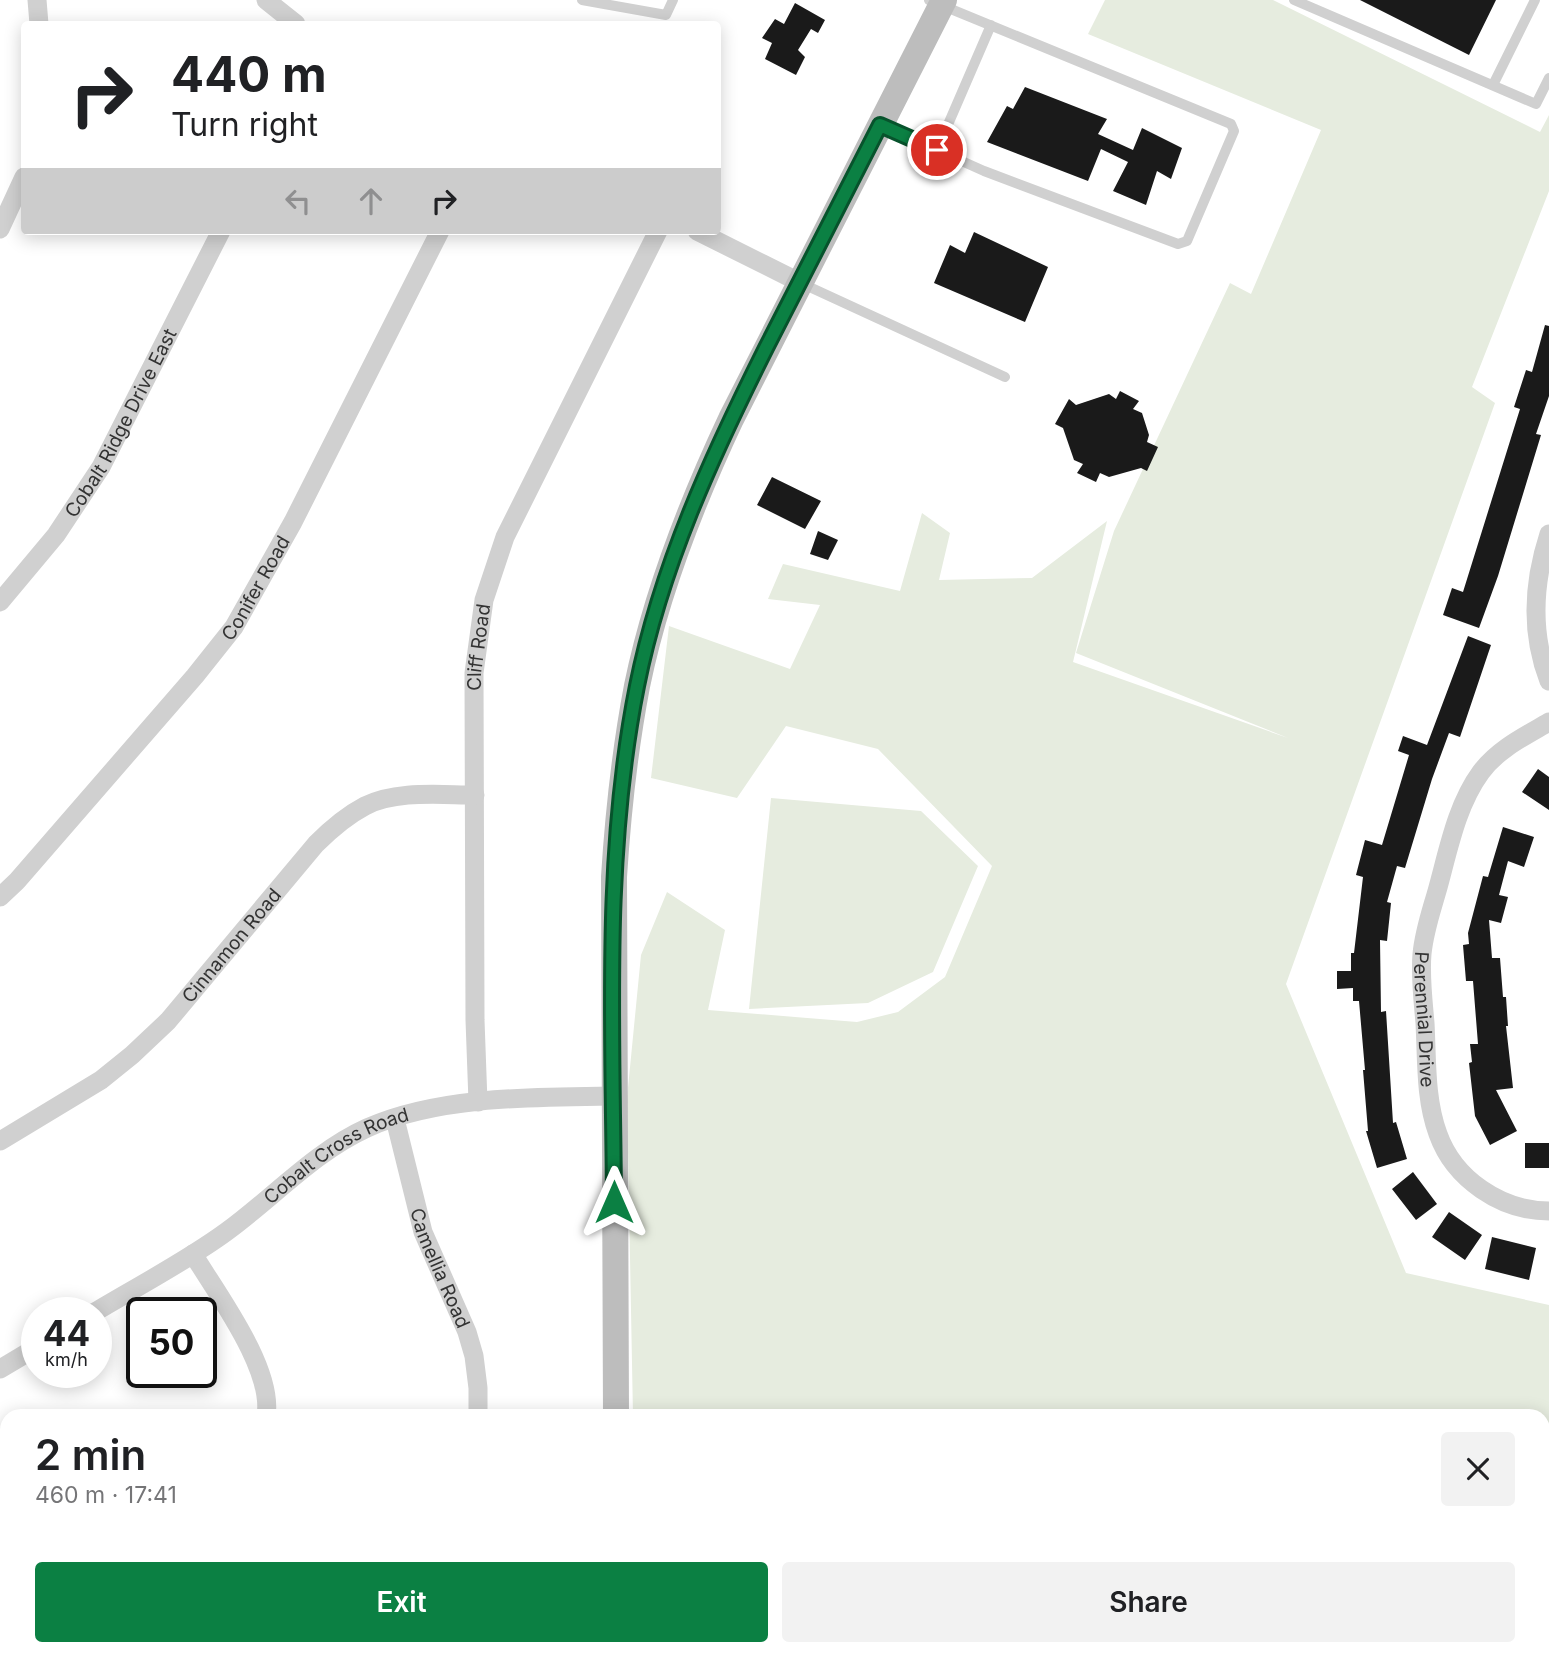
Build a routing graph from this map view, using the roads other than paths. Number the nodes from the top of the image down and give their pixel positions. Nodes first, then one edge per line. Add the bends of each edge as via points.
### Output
1 (37, 0) edge
2 (266, 0) edge
3 (582, 0) edge
4 (673, 0) edge
5 (1294, 0) edge
6 (1535, 0) edge
7 (938, 2) edge
8 (39, 21) edge
9 (292, 21) edge
10 (991, 25) junction
11 (1549, 78) edge
12 (1493, 85) junction
13 (880, 125) junction
14 (937, 150) junction
15 (21, 184) edge
16 (0, 229) edge
17 (218, 235) edge
18 (438, 235) edge
19 (656, 235) edge
20 (705, 235) edge
21 (799, 282) junction
22 (1005, 377) dead end
23 (1549, 534) edge
24 (0, 601) edge
25 (1549, 681) edge
26 (1549, 722) edge
27 (475, 795) junction
28 (0, 897) edge
29 (614, 1096) junction
30 (478, 1102) junction
31 (395, 1119) junction
32 (0, 1141) edge
33 (1549, 1211) edge
34 (193, 1254) junction
35 (112, 1302) edge
36 (21, 1357) edge
37 (0, 1369) edge
38 (266, 1409) edge
39 (478, 1409) edge
40 (616, 1409) edge

1 - 8 street
2 - 9 street
3 - 4 lane via 666,15
5 - 12 lane
6 - 12 lane
7 - 10 lane
7 - 13 main road
10 - 14 lane
10 - 14 lane via 1231,124 1234,131 1187,241 1178,244
11 - 12 lane via 1536,104
13 - 14 lane
13 - 21 main road
15 - 16 street
17 - 24 street, Cobalt Ridge Drive East via 101,467 56,535
18 - 28 street, Conifer Road via 293,522 234,627
19 - 27 street, Cliff Road via 541,462 494,567 484,600 474,673
20 - 21 street
21 - 22 lane
21 - 29 main road via 704,477 672,560 638,684 621,790 615,865
23 - 25 street via 1535,607 1538,643
26 - 33 street, Perennial Drive via 1494,757 1469,791 1425,928 1422,973 1431,1111 1446,1150 1477,1187 1495,1199
27 - 30 street, Cliff Road
27 - 32 street, Cinnamon Road via 383,800 340,821 168,1021 132,1055 101,1080
29 - 30 street, Cobalt Cross Road
29 - 40 main road
30 - 31 street, Cobalt Cross Road
31 - 34 street, Cobalt Cross Road via 340,1142
31 - 39 street, Camellia Road via 423,1232 474,1356
34 - 35 street, Cobalt Cross Road
34 - 38 street via 261,1374
36 - 37 street

